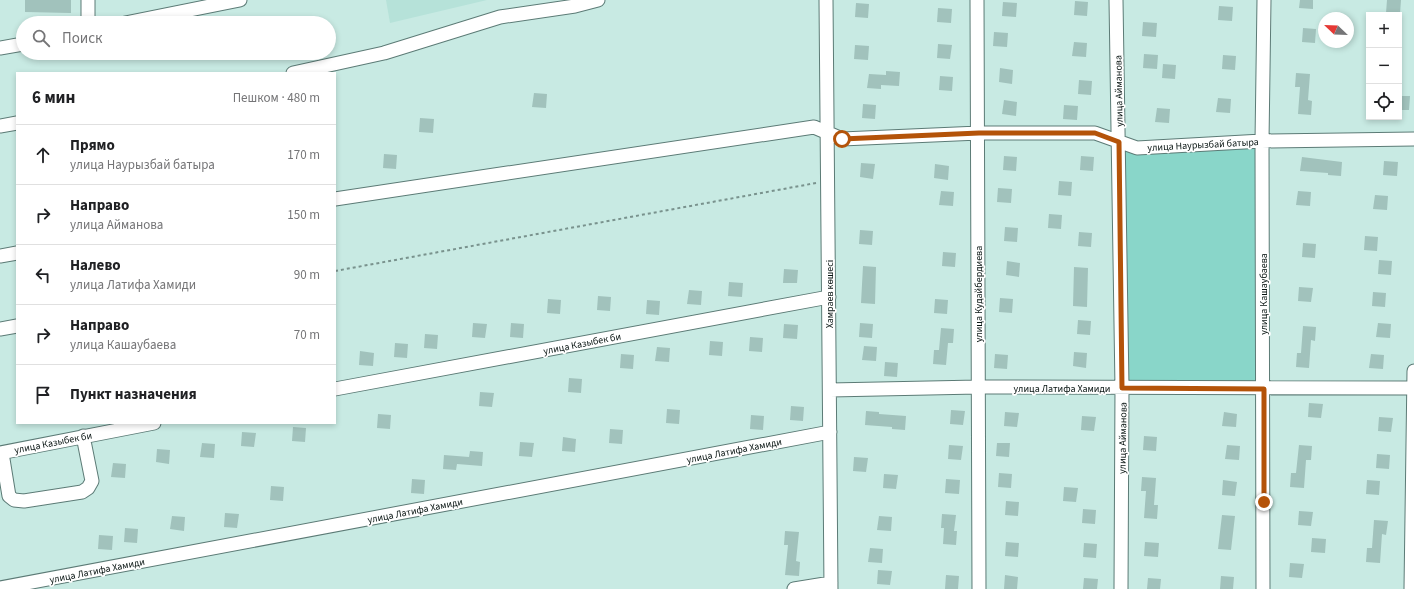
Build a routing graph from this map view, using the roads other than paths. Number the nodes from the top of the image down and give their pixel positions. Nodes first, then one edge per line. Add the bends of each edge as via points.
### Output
1 (88, 0) edge
2 (240, 0) edge
3 (598, 0) edge
4 (826, 0) edge
5 (977, 0) edge
6 (1116, 0) edge
7 (1264, 0) edge
8 (88, 16) edge
9 (160, 16) edge
10 (16, 45) edge
11 (0, 48) edge
12 (298, 72) edge
13 (16, 123) edge
14 (0, 126) edge
15 (828, 132) junction
16 (979, 133) junction
17 (1414, 140) edge
18 (1262, 141) junction
19 (1119, 142) junction
20 (336, 199) edge
21 (16, 253) edge
22 (0, 256) edge
23 (829, 297) junction
24 (16, 326) edge
25 (0, 329) edge
26 (1414, 371) edge
27 (978, 387) junction
28 (1122, 388) junction
29 (1414, 388) edge
30 (336, 389) edge
31 (1264, 389) junction
32 (830, 390) junction
33 (149, 424) edge
34 (830, 432) junction
35 (83, 436) junction
36 (1, 453) edge
37 (831, 586) edge
38 (0, 588) edge
39 (794, 589) edge
40 (979, 589) edge
41 (1121, 589) edge
42 (1263, 589) edge
43 (1411, 589) edge

1 - 8 street
2 - 9 street
3 - 12 street via 500,17 384,53
4 - 15 street, Хамраев көшесі
5 - 16 street, улица Кудайбердиева
6 - 19 street, улица Айманова
7 - 18 street, улица Кашаубаева
10 - 11 street
13 - 14 street
15 - 16 street, улица Наурызбай батыра via 842,139
15 - 20 street, улица Наурызбай батыра via 814,127
15 - 23 street, Хамраев көшесі
16 - 19 street, улица Наурызбай батыра via 1095,133
16 - 27 street, улица Кудайбердиева
17 - 18 street, улица Наурызбай батыра
18 - 19 street, улица Наурызбай батыра via 1137,148
18 - 31 street, улица Кашаубаева
19 - 28 street, улица Айманова
21 - 22 street
23 - 30 street, улица Казыбек би
23 - 32 street, Хамраев көшесі
24 - 25 street
26 - 29 street
27 - 28 street, улица Латифа Хамиди
27 - 32 street, улица Латифа Хамиди
27 - 40 street, улица Кудайбердиева
28 - 31 street, улица Латифа Хамиди
28 - 41 street, улица Айманова
29 - 31 street, улица Латифа Хамиди
29 - 43 street
31 - 42 street, улица Кашаубаева
32 - 34 street, Хамраев көшесі
33 - 35 street, улица Казыбек би
34 - 37 street, Хамраев көшесі
34 - 38 street, улица Латифа Хамиди
35 - 36 street, улица Казыбек би
35 - 36 street via 92,481 82,492 24,501 14,500 9,496
37 - 39 street

